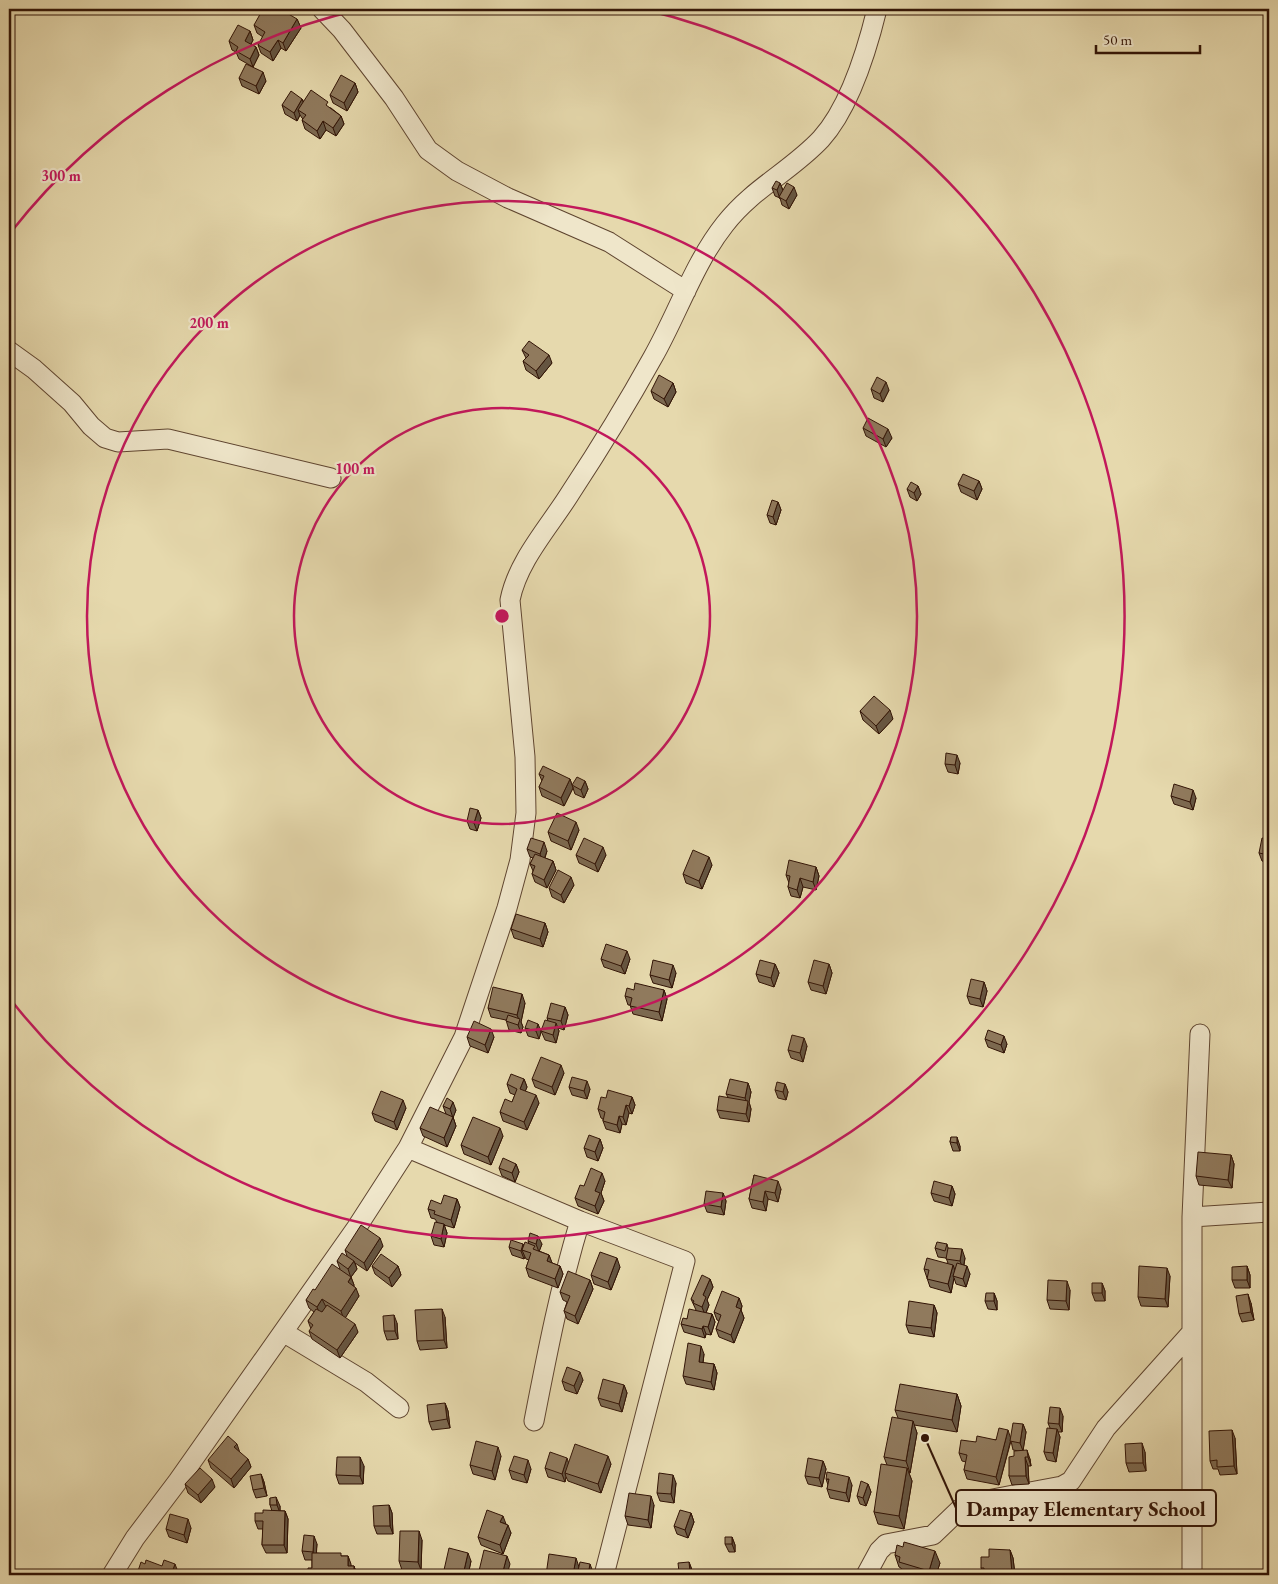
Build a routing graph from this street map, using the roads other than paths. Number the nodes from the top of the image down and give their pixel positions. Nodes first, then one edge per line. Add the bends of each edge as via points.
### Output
1 (322, 9) edge
2 (877, 9) edge
3 (686, 291) junction
4 (9, 351) edge
5 (331, 478) dead end
6 (1200, 1034) dead end
7 (408, 1148) junction
8 (1269, 1212) edge
9 (1192, 1217) junction
10 (580, 1221) junction
11 (283, 1332) junction
12 (1192, 1332) junction
13 (399, 1408) dead end
14 (534, 1422) dead end
15 (112, 1575) edge
16 (604, 1575) edge
17 (866, 1575) edge
18 (1192, 1575) edge

1 - 3 street via 394,98 428,150 457,171 508,198 609,242
2 - 3 street via 852,87 839,114 821,139 768,180 724,224
3 - 7 street via 653,358 519,571 513,586 510,600 525,757 526,813 520,860 508,908 464,1037
4 - 5 street via 34,369 105,438 118,442 168,439
6 - 9 street
7 - 10 street
7 - 11 street
8 - 9 street
9 - 12 street
10 - 14 street via 553,1321
10 - 16 street via 685,1261
11 - 13 street via 366,1382
11 - 15 street via 134,1538
12 - 17 street via 1106,1428 1071,1481 1062,1486 968,1505 933,1535 886,1544 879,1550
12 - 18 street

